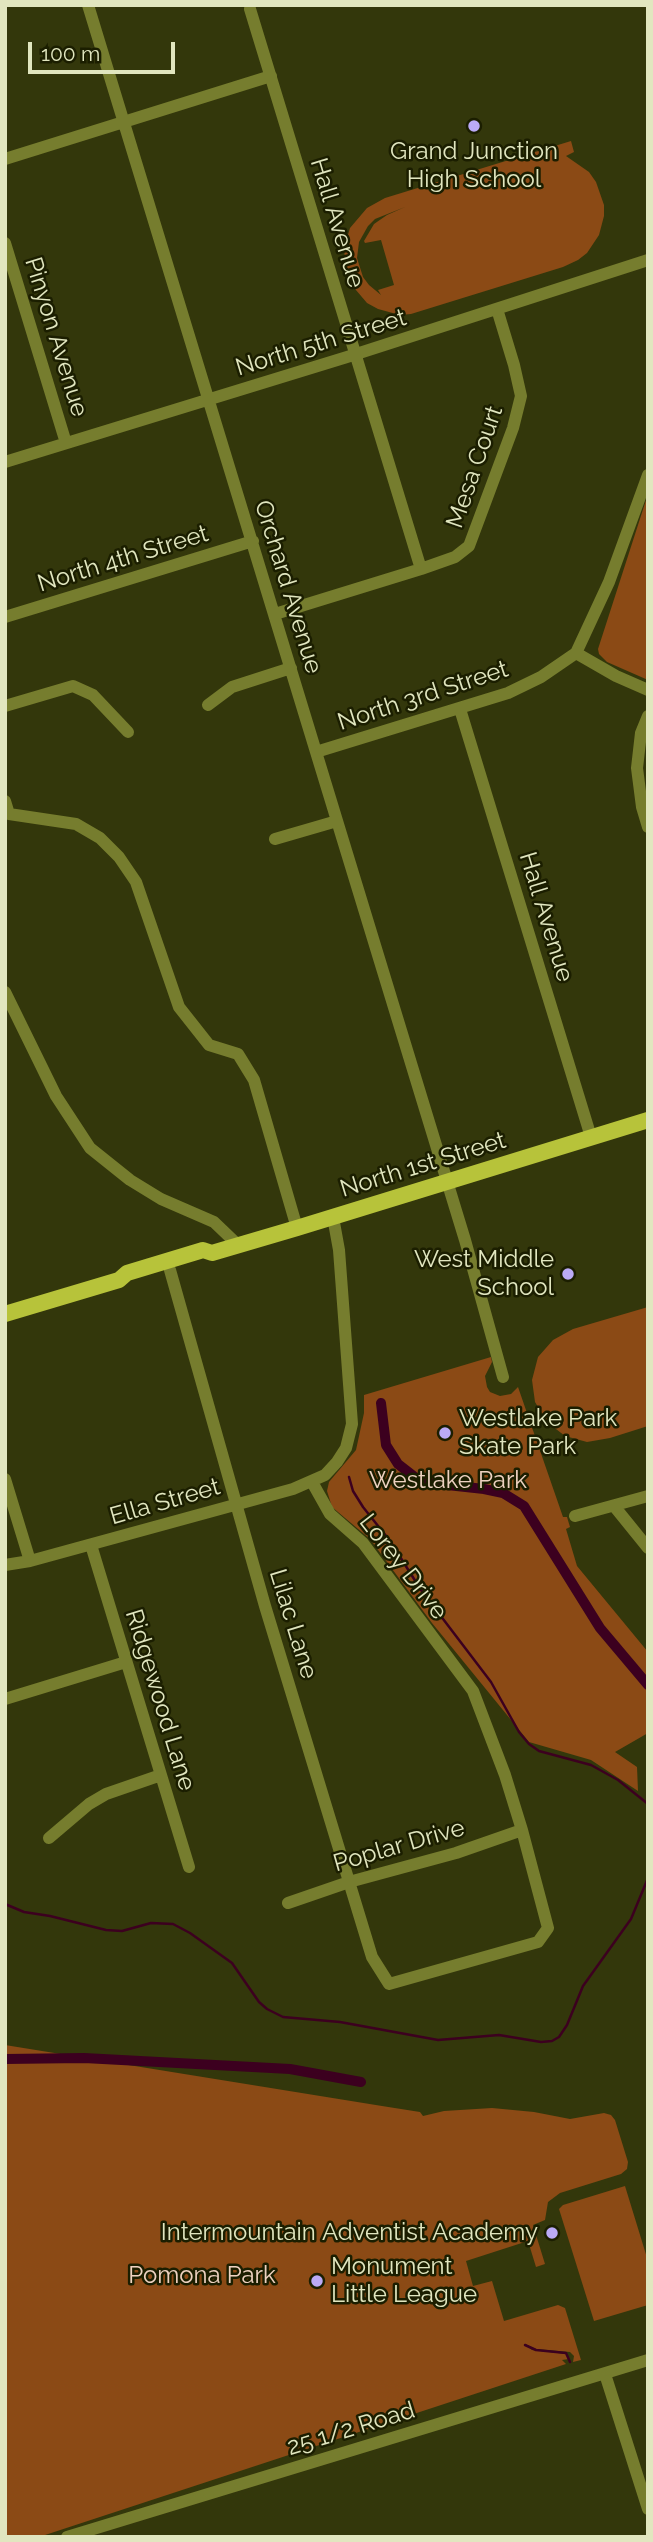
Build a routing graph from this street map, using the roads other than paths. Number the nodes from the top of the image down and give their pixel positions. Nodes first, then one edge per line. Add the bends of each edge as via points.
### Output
1 (88, 5) edge
2 (250, 9) dead end
3 (271, 76) junction
4 (125, 122) junction
5 (5, 159) edge
6 (5, 243) edge
7 (648, 260) edge
8 (497, 309) junction
9 (356, 354) junction
10 (208, 400) junction
11 (66, 443) junction
12 (5, 462) edge
13 (648, 475) edge
14 (253, 541) junction
15 (421, 569) junction
16 (275, 614) junction
17 (5, 617) edge
18 (576, 653) junction
19 (291, 668) junction
20 (648, 690) edge
21 (208, 705) dead end
22 (5, 706) edge
23 (460, 709) junction
24 (648, 716) edge
25 (128, 732) dead end
26 (316, 752) junction
27 (6, 810) edge
28 (338, 821) junction
29 (648, 827) edge
30 (275, 839) dead end
31 (5, 992) edge
32 (648, 1120) edge
33 (591, 1137) junction
34 (447, 1182) junction
35 (333, 1217) junction
36 (297, 1228) junction
37 (238, 1245) junction
38 (212, 1252) junction
39 (170, 1270) junction
40 (119, 1279) junction
41 (5, 1314) edge
42 (503, 1377) dead end
43 (5, 1479) edge
44 (312, 1482) junction
45 (648, 1496) edge
46 (235, 1504) junction
47 (614, 1506) junction
48 (575, 1516) dead end
49 (91, 1545) junction
50 (648, 1548) edge
51 (30, 1561) junction
52 (5, 1565) edge
53 (126, 1662) junction
54 (5, 1699) edge
55 (161, 1775) junction
56 (522, 1830) junction
57 (49, 1838) dead end
58 (189, 1867) dead end
59 (349, 1882) junction
60 (288, 1903) dead end
61 (389, 1984) joint
62 (648, 2360) edge
63 (605, 2374) junction
64 (648, 2509) edge
65 (67, 2537) edge

1 - 4 street, Orchard Avenue
2 - 3 street, Hall Avenue
3 - 4 street
3 - 9 street, Hall Avenue
4 - 5 street
4 - 10 street, Orchard Avenue
6 - 11 street, Pinyon Avenue
7 - 8 street, North 5th Street
8 - 9 street, North 5th Street
8 - 15 street, Mesa Court via 521,396 513,428 469,546
9 - 10 street, North 5th Street
9 - 15 street, Hall Avenue
10 - 11 street, North 5th Street
10 - 14 street, Orchard Avenue
11 - 12 street, North 5th Street
13 - 18 street via 609,582
14 - 16 street, Orchard Avenue
14 - 17 street, North 4th Street
15 - 16 street
16 - 19 street, Orchard Avenue
18 - 20 street
18 - 23 street, North 3rd Street via 508,693
19 - 21 street via 232,687
19 - 26 street, Orchard Avenue
22 - 25 street via 73,686 93,695
23 - 26 street, North 3rd Street
23 - 33 street, Hall Avenue
24 - 29 street via 637,768
26 - 28 street, Orchard Avenue
27 - 36 street via 76,824 100,838 125,865 136,882 179,1007 209,1045 238,1054 254,1080
28 - 30 street
28 - 34 street, Orchard Avenue
31 - 37 street via 56,1097 90,1148 161,1199 214,1222
32 - 33 main road, North 1st Street
33 - 34 main road, North 1st Street
34 - 35 main road, North 1st Street
34 - 42 street, Orchard Avenue
35 - 36 main road, North 1st Street
35 - 44 street via 352,1424 337,1462
36 - 37 main road, North 1st Street
37 - 38 main road, North 1st Street
38 - 39 main road, North 1st Street via 205,1260
38 - 40 main road, North 1st Street via 204,1250
39 - 40 main road, North 1st Street via 130,1281
39 - 46 street, Lilac Lane
40 - 41 main road, North 1st Street
43 - 51 street
44 - 46 street, Ella Street
44 - 56 street, Lorey Drive via 330,1514 363,1543 473,1691
45 - 47 street
46 - 49 street, Ella Street
46 - 59 street, Lilac Lane
47 - 48 street
47 - 50 street
49 - 51 street, Ella Street
49 - 53 street, Ridgewood Lane
51 - 52 street, Ella Street
53 - 54 street
53 - 55 street, Ridgewood Lane
55 - 57 street via 106,1794
55 - 58 street, Ridgewood Lane
56 - 59 street, Poplar Drive
56 - 61 street, Lorey Drive via 548,1928 538,1942
59 - 60 street, Poplar Drive
59 - 61 street, Lilac Lane via 372,1957
62 - 63 street, 25 1/2 Road
63 - 64 street
63 - 65 street, 25 1/2 Road

